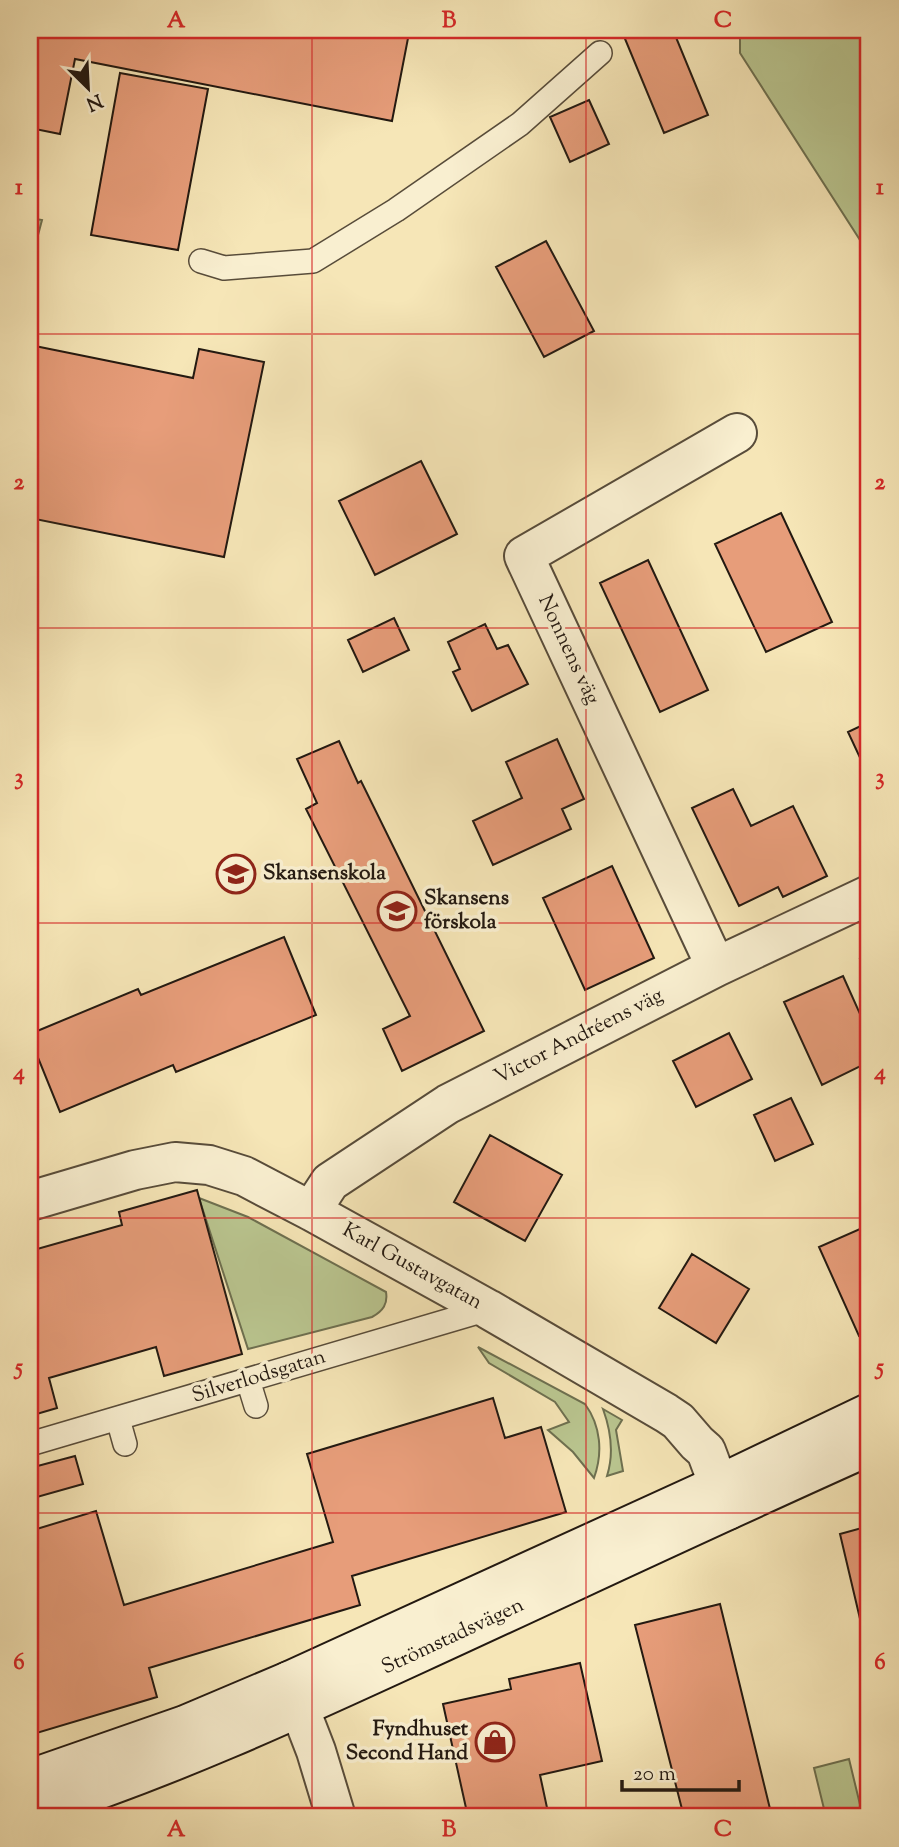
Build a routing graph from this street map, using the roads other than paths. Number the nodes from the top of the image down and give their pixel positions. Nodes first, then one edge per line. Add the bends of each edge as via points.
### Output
1 (600, 52) dead end
2 (201, 261) dead end
3 (737, 433) dead end
4 (869, 895) edge
5 (716, 967) junction
6 (30, 1201) edge
7 (311, 1212) junction
8 (488, 1310) junction
9 (248, 1380) junction
10 (256, 1406) dead end
11 (869, 1413) edge
12 (118, 1419) junction
13 (30, 1444) edge
14 (125, 1444) dead end
15 (869, 1446) edge
16 (723, 1497) junction
17 (294, 1695) junction
18 (30, 1779) edge
19 (30, 1813) edge
20 (336, 1817) edge

1 - 2 lane via 520,124 313,261 224,268
3 - 5 street, Nonnens väg via 524,556
4 - 5 street, Victor Andréens väg
5 - 7 street, Victor Andréens väg via 448,1104 330,1182
6 - 7 street, Karl Gustavgatan via 175,1162 209,1165 244,1177
7 - 8 street, Karl Gustavgatan
8 - 9 lane, Silverlodsgatan
8 - 16 street, Karl Gustavgatan via 678,1421 706,1451
9 - 10 lane
9 - 12 lane, Silverlodsgatan
11 - 16 street, Strömstadsvägen
12 - 13 lane, Silverlodsgatan
12 - 14 lane
15 - 16 street, Strömstadsvägen
16 - 17 street, Strömstadsvägen
17 - 18 street, Strömstadsvägen via 185,1725
17 - 19 street, Strömstadsvägen via 197,1752
17 - 20 street

